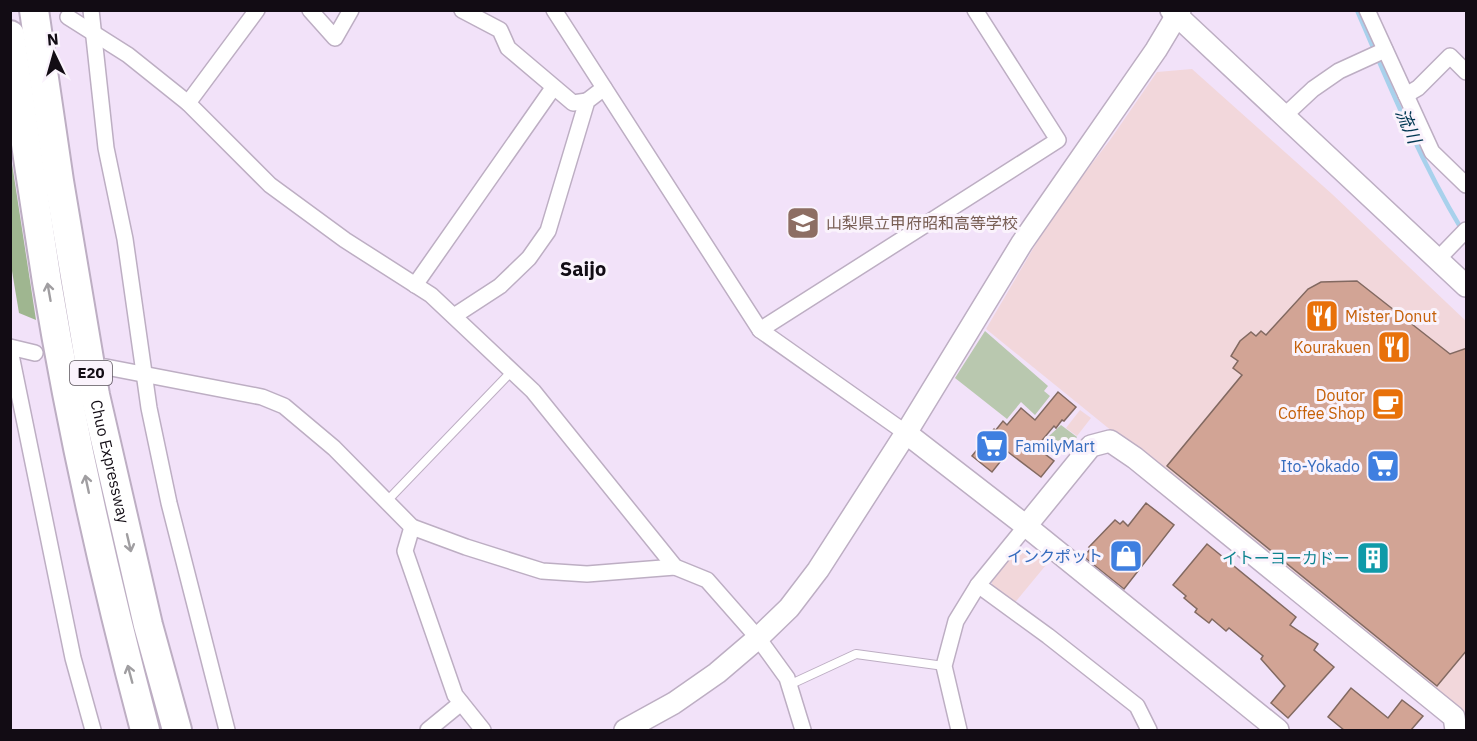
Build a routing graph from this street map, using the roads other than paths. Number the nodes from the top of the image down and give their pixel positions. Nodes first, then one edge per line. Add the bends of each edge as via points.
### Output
1 (34, 10) edge
2 (91, 10) edge
3 (257, 10) edge
4 (310, 10) edge
5 (351, 10) edge
6 (462, 10) edge
7 (554, 10) edge
8 (975, 10) edge
9 (1367, 10) edge
10 (1176, 12) edge
11 (57, 14) edge
12 (94, 32) junction
13 (10, 35) edge
14 (1385, 50) junction
15 (1467, 72) edge
16 (553, 87) junction
17 (604, 88) junction
18 (1406, 95) junction
19 (587, 101) junction
20 (188, 103) junction
21 (1283, 117) junction
22 (1467, 185) edge
23 (1467, 230) edge
24 (1438, 258) junction
25 (415, 285) junction
26 (1467, 285) edge
27 (80, 314) junction
28 (454, 316) junction
29 (760, 330) junction
30 (10, 348) edge
31 (35, 352) dead end
32 (106, 367) dead end
33 (512, 371) junction
34 (143, 374) junction
35 (906, 433) junction
36 (386, 502) junction
37 (1026, 526) junction
38 (412, 527) junction
39 (675, 567) junction
40 (978, 585) junction
41 (758, 638) junction
42 (944, 666) junction
43 (789, 685) junction
44 (461, 703) junction
45 (93, 730) edge
46 (145, 730) edge
47 (177, 730) edge
48 (227, 730) edge
49 (428, 730) edge
50 (483, 730) edge
51 (625, 730) edge
52 (803, 730) edge
53 (960, 730) edge
54 (1149, 730) edge
55 (1278, 730) edge
56 (1456, 730) edge

1 - 27 highway, Chuo Expressway / E20
2 - 12 street
3 - 20 street
4 - 5 street via 335,38
6 - 16 street via 500,30 508,48
7 - 17 street
8 - 29 street via 1058,140
9 - 14 street
10 - 21 street
10 - 35 street via 1023,243
11 - 12 street
11 - 27 highway via 55,90 84,278
12 - 20 street
12 - 34 street via 106,148 125,239
46 -> 13 highway, Chuo Expressway / E20 via 119,632 68,398
14 - 18 street
14 - 21 street via 1339,71
15 - 18 street via 1450,56
16 - 19 street via 573,103
16 - 25 street
17 - 19 street
17 - 29 street
18 - 22 street via 1432,152
19 - 28 street via 548,231 529,258 500,286
20 - 25 street via 270,185
21 - 24 street
23 - 24 street
24 - 26 street
25 - 28 street
27 -> 47 highway, Chuo Expressway / E20 via 143,602
28 - 33 street
29 - 35 street
30 - 31 street
30 - 45 street via 73,658
32 - 34 street
33 - 36 lane
33 - 39 street via 533,391
34 - 36 street via 262,397 284,406 334,448
34 - 48 street via 169,503
35 - 37 street
35 - 41 street via 818,570 789,608
36 - 38 street
37 - 40 street
37 - 55 street
37 - 56 street via 1091,446 1110,441 1454,717
38 - 39 street via 543,571 587,574
38 - 44 street via 405,551
39 - 41 street via 707,580
40 - 42 street via 956,621
40 - 54 street via 1137,706
41 - 43 street
41 - 51 street via 674,703
42 - 43 lane via 856,654
42 - 53 street
43 - 52 street
44 - 49 street
44 - 50 street

